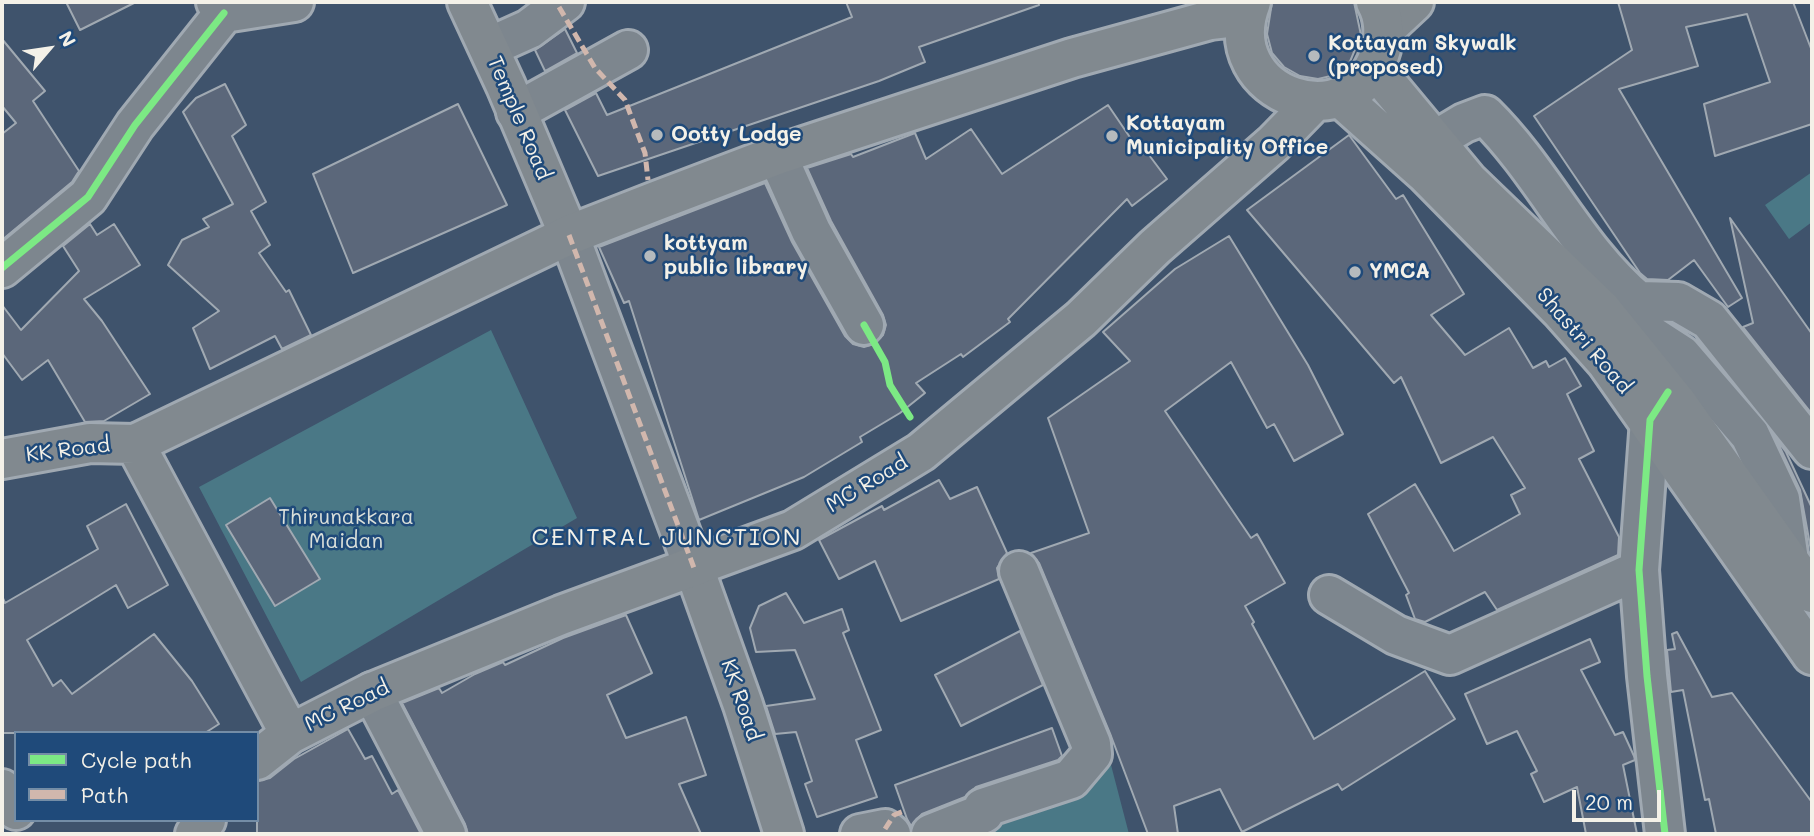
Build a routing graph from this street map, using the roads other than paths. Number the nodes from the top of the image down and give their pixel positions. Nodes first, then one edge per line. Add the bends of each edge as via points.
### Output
1 (294, 2) edge
2 (467, 2) edge
3 (1414, 2) edge
4 (567, 3) edge
5 (220, 7) edge
6 (1248, 9) edge
7 (1380, 16) edge
8 (489, 47) junction
9 (628, 50) dead end
10 (1374, 68) junction
11 (1327, 100) junction
12 (516, 112) junction
13 (1434, 141) junction
14 (777, 155) junction
15 (569, 235) junction
16 (2, 268) edge
17 (1605, 293) junction
18 (864, 325) dead end
19 (1659, 406) junction
20 (135, 444) junction
21 (1812, 449) edge
22 (2, 459) edge
23 (1801, 550) edge
24 (694, 568) junction
25 (1639, 570) junction
26 (1019, 571) dead end
27 (1812, 593) edge
28 (1329, 595) dead end
29 (1812, 655) edge
30 (372, 692) junction
31 (290, 734) junction
32 (259, 758) edge
33 (2, 789) edge
34 (14, 807) edge
35 (446, 834) edge
36 (784, 834) edge
37 (860, 834) edge
38 (891, 834) edge
39 (931, 834) edge
40 (1665, 834) edge

1 - 5 street
2 - 8 main road, Temple Road
3 - 7 main road
4 - 8 street via 529,29
5 - 16 street via 88,197
6 - 11 main road via 1245,47 1259,76 1283,96
6 - 14 main road via 1072,58
7 - 10 main road
8 - 12 main road, Temple Road
9 - 12 street
10 - 11 main road, MC Road via 1360,86
10 - 13 main road, Shastri Road
11 - 19 main road, Shastri Road via 1425,173 1607,363
11 - 24 main road, MC Road via 1155,247 1081,319 921,452 793,530
12 - 15 main road, Temple Road
13 - 17 main road, Shastri Road via 1503,217
13 - 17 street via 1485,115 1515,145
14 - 15 main road
14 - 18 street via 811,231
15 - 20 main road
15 - 24 street
17 - 19 main road, Shastri Road
17 - 21 street via 1638,302 1678,302 1709,320
17 - 23 street via 1627,320 1681,355 1750,435
19 - 23 main road, Shastri Road
19 - 25 street
19 - 29 main road, Shastri Road
20 - 22 main road, KK Road via 90,443
20 - 31 main road
23 - 27 main road, Shastri Road
24 - 30 main road, MC Road via 561,615
24 - 36 main road, KK Road
25 - 28 street via 1450,655 1396,635
25 - 40 street
26 - 39 street via 1092,754 1071,779 982,807 985,813
30 - 31 main road, MC Road
30 - 35 street
31 - 32 main road, MC Road
33 - 34 main road
37 - 38 street via 885,829

